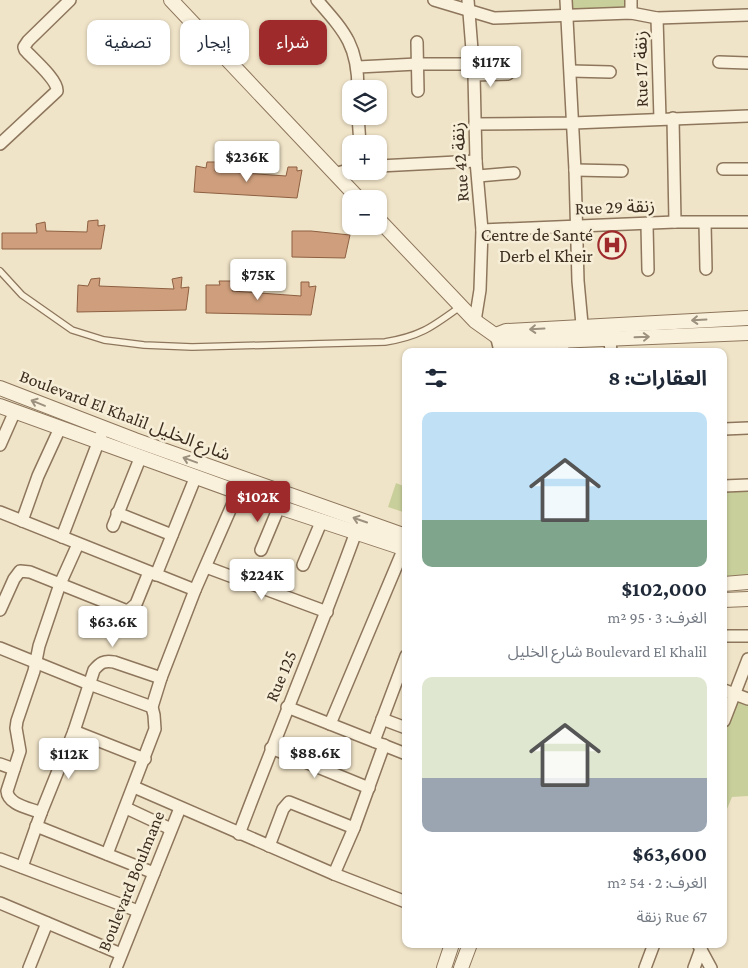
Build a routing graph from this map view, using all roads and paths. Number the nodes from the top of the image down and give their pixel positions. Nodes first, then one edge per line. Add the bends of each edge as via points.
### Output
1 (70, 0) edge
2 (172, 0) edge
3 (316, 0) edge
4 (434, 0) edge
5 (566, 0) edge
6 (631, 0) edge
7 (468, 5) edge
8 (632, 13) junction
9 (567, 15) junction
10 (748, 15) edge
11 (657, 18) junction
12 (417, 42) dead end
13 (719, 62) dead end
14 (748, 63) edge
15 (417, 64) junction
16 (358, 67) junction
17 (473, 70) junction
18 (571, 71) junction
19 (610, 72) dead end
20 (508, 74) dead end
21 (358, 80) edge
22 (418, 91) dead end
23 (748, 116) edge
24 (673, 118) junction
25 (660, 119) junction
26 (573, 123) junction
27 (474, 124) junction
28 (0, 144) edge
29 (476, 162) junction
30 (387, 166) edge
31 (748, 169) edge
32 (576, 170) junction
33 (722, 170) dead end
34 (622, 171) dead end
35 (342, 172) edge
36 (514, 173) dead end
37 (335, 174) junction
38 (478, 176) junction
39 (350, 190) edge
40 (675, 222) junction
41 (748, 222) edge
42 (705, 223) junction
43 (647, 225) junction
44 (578, 226) junction
45 (387, 228) edge
46 (482, 230) junction
47 (706, 269) dead end
48 (648, 270) dead end
49 (0, 271) edge
50 (461, 306) junction
51 (748, 318) edge
52 (475, 321) junction
53 (582, 333) junction
54 (748, 333) edge
55 (496, 335) junction
56 (610, 338) edge
57 (562, 346) edge
58 (499, 348) edge
59 (0, 388) edge
60 (0, 406) edge
61 (15, 411) junction
62 (60, 428) junction
63 (104, 428) junction
64 (748, 428) edge
65 (727, 429) edge
66 (99, 442) junction
67 (0, 445) edge
68 (141, 456) junction
69 (196, 476) junction
70 (241, 485) junction
71 (748, 485) edge
72 (727, 486) edge
73 (279, 507) junction
74 (0, 512) edge
75 (117, 513) junction
76 (322, 520) junction
77 (22, 521) junction
78 (113, 526) dead end
79 (356, 532) junction
80 (172, 535) junction
81 (62, 537) junction
82 (402, 543) edge
83 (402, 543) edge
84 (78, 544) junction
85 (261, 550) dead end
86 (402, 551) edge
87 (303, 565) dead end
88 (206, 567) junction
89 (152, 574) junction
90 (748, 582) edge
91 (60, 584) junction
92 (727, 584) edge
93 (196, 590) junction
94 (748, 599) edge
95 (727, 600) edge
96 (0, 610) edge
97 (327, 612) junction
98 (727, 636) edge
99 (748, 636) edge
100 (0, 648) edge
101 (748, 659) edge
102 (36, 662) junction
103 (161, 678) junction
104 (401, 680) edge
105 (89, 684) junction
106 (727, 691) edge
107 (735, 694) junction
108 (748, 699) edge
109 (152, 707) junction
110 (287, 707) junction
111 (727, 714) edge
112 (382, 719) junction
113 (330, 724) junction
114 (402, 726) edge
115 (74, 731) junction
116 (379, 743) junction
117 (271, 748) junction
118 (402, 752) edge
119 (145, 759) junction
120 (0, 764) edge
121 (14, 769) junction
122 (134, 787) junction
123 (369, 788) junction
124 (126, 808) junction
125 (180, 808) junction
126 (41, 813) junction
127 (36, 826) junction
128 (354, 828) junction
129 (171, 829) junction
130 (239, 834) junction
131 (269, 846) junction
132 (107, 854) junction
133 (0, 859) edge
134 (22, 867) junction
135 (154, 873) junction
136 (334, 874) junction
137 (402, 900) edge
138 (1, 907) edge
139 (138, 911) junction
140 (47, 923) junction
141 (451, 948) edge
142 (468, 948) edge
143 (652, 948) edge
144 (699, 948) edge
145 (701, 948) edge
146 (122, 954) junction
147 (32, 967) edge
148 (116, 968) edge
149 (444, 968) edge
150 (461, 968) edge
151 (644, 968) edge
152 (694, 968) edge
153 (711, 968) edge

1 - 28 street via 24,47 53,79 57,91
2 - 37 street
3 - 16 street via 344,32
4 - 7 street
5 - 9 street
6 - 8 street
7 - 9 street via 494,18
7 - 17 street, Rue 42 زنقة
8 - 9 street
8 - 11 street
9 - 18 street
10 - 11 street
11 - 25 street, Rue 17 زنقة
12 - 15 street
13 - 14 street
15 - 16 street
15 - 17 street
15 - 22 street
16 - 21 street
17 - 20 street
17 - 27 street, Rue 42 زنقة
18 - 19 street
18 - 26 street
23 - 24 street
24 - 25 street
24 - 40 street
25 - 26 street
26 - 27 street
26 - 32 street
27 - 29 street, Rue 42 زنقة
29 - 30 street
29 - 38 street, Rue 42 زنقة
31 - 33 street
32 - 34 street
32 - 44 street
35 - 37 street
36 - 38 street
37 - 39 street
38 - 46 street, Rue 42 زنقة
40 - 42 street, Rue 29 زنقة
40 - 43 street, Rue 29 زنقة
41 - 42 street, Rue 29 زنقة
42 - 47 street
43 - 44 street, Rue 29 زنقة
43 - 48 street
44 - 46 street, Rue 29 زنقة
44 - 53 street
45 - 50 street
46 - 52 street, Rue 42 زنقة via 480,290
49 - 50 lane via 22,295 72,330 104,340 144,345 385,342 424,332
50 - 52 street
51 -> 56 street
52 - 55 street
53 -> 55 street via 506,331
53 - 56 street
53 - 57 street
56 -> 54 street
55 - 57 street via 506,343
55 - 58 street
63 -> 59 street, Boulevard El Khalil شارع الخليل
60 - 61 street, Boulevard El Khalil شارع الخليل
61 - 62 street, Boulevard El Khalil شارع الخليل
61 - 67 street
62 - 66 street, Boulevard El Khalil شارع الخليل
62 - 77 street
63 - 66 street
70 -> 63 street, Boulevard El Khalil شارع الخليل
64 - 65 street
66 - 68 street, Boulevard El Khalil شارع الخليل
66 - 81 street
68 - 69 street, Boulevard El Khalil شارع الخليل
68 - 75 street
69 - 70 street, Boulevard El Khalil شارع الخليل
69 - 80 street
70 - 73 street, Boulevard El Khalil شارع الخليل
82 -> 70 street, Boulevard El Khalil شارع الخليل
70 - 88 street
71 - 72 street
73 - 76 street, Boulevard El Khalil شارع الخليل
73 - 85 street
74 - 77 street
75 - 78 street
75 - 80 street
76 - 79 street, Boulevard El Khalil شارع الخليل
76 - 87 street
77 - 81 street
79 - 83 street, Boulevard El Khalil شارع الخليل
79 - 97 street, Rue 125
80 - 89 street
81 - 84 street
84 - 89 street
84 - 91 street
86 - 113 street
88 - 93 street
88 - 97 street
89 - 91 street via 130,610
89 - 93 street
90 - 92 street
91 - 96 street via 20,571
91 - 102 street
93 - 103 street
94 - 95 street
97 - 110 street, Rue 125
98 - 99 street
100 - 102 street
101 - 107 street
102 - 105 street
102 - 121 street via 17,721 20,751
103 - 105 street via 107,660 98,665
103 - 109 street
104 - 112 street
105 - 109 street
105 - 115 street
106 - 107 street
107 - 108 street
107 - 111 street
109 - 119 street via 155,729
110 - 113 street
110 - 117 street, Rue 125
112 - 114 street
112 - 116 street
113 - 116 street
115 - 119 street
115 - 126 street
116 - 118 street
116 - 123 street
117 - 123 street
117 - 130 street, Rue 125
119 - 122 street
120 - 121 street
121 - 126 street via 7,791 9,799
122 - 124 street
122 - 125 street
123 - 128 street
124 - 129 street
124 - 132 street
125 - 129 street, Boulevard Boulmane
125 - 130 street
126 - 127 street
127 - 132 street
127 - 134 street
128 - 131 street via 293,803 287,804
128 - 136 street
129 - 135 street, Boulevard Boulmane
130 - 131 street
131 - 136 street
132 - 135 street
133 - 134 street
134 - 139 street
135 - 139 street, Boulevard Boulmane
136 - 137 street
138 - 140 street
139 - 146 street, Boulevard Boulmane
140 - 146 street
140 - 147 street
141 - 149 street
142 - 150 street
143 - 151 street
144 - 152 street
145 - 153 street
146 - 148 street, Boulevard Boulmane

